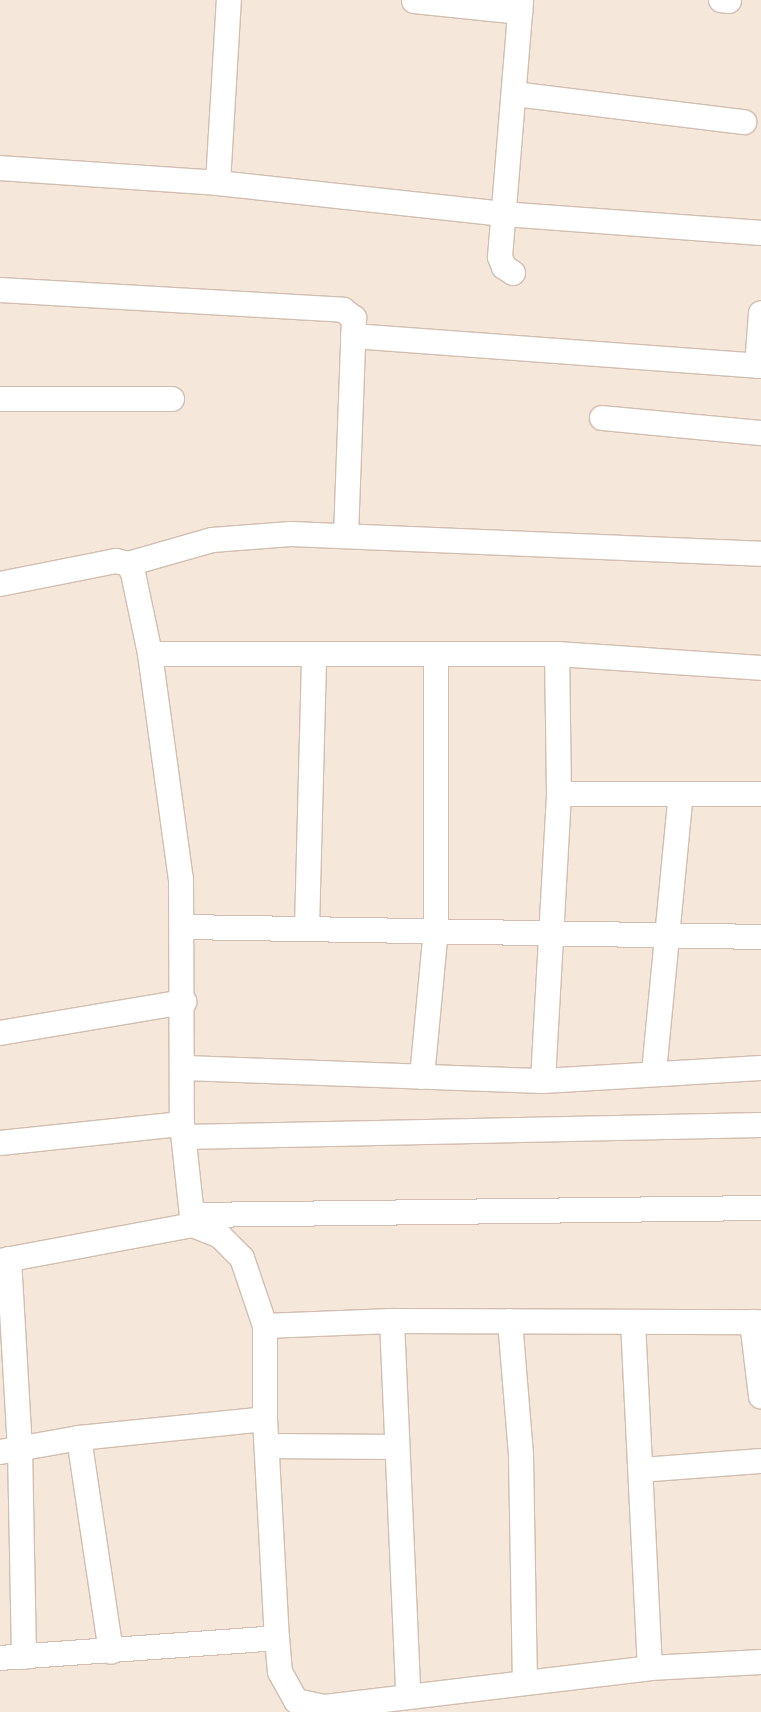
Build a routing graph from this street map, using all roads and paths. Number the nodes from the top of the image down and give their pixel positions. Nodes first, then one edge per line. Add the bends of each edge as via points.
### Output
1 (229, 0) edge
2 (414, 1) edge
3 (521, 6) edge
4 (516, 94) junction
5 (744, 122) dead end
6 (0, 168) edge
7 (218, 183) junction
8 (503, 214) junction
9 (761, 233) edge
10 (513, 273) dead end
11 (0, 290) edge
12 (761, 313) edge
13 (353, 336) junction
14 (759, 366) edge
15 (0, 399) edge
16 (172, 399) dead end
17 (602, 418) dead end
18 (761, 433) edge
19 (346, 534) junction
20 (761, 554) edge
21 (128, 564) junction
22 (0, 584) edge
23 (150, 654) junction
24 (436, 654) junction
25 (557, 654) junction
26 (314, 655) junction
27 (761, 668) edge
28 (559, 794) junction
29 (681, 794) junction
30 (761, 794) edge
31 (184, 926) junction
32 (307, 928) junction
33 (436, 930) junction
34 (551, 932) junction
35 (667, 935) junction
36 (761, 937) edge
37 (184, 1002) junction
38 (0, 1033) edge
39 (185, 1068) junction
40 (761, 1068) edge
41 (654, 1072) junction
42 (422, 1077) junction
43 (543, 1082) junction
44 (761, 1125) edge
45 (183, 1131) junction
46 (0, 1142) edge
47 (761, 1208) edge
48 (192, 1220) junction
49 (4, 1260) edge
50 (6, 1316) edge
51 (392, 1321) junction
52 (510, 1321) junction
53 (633, 1322) junction
54 (756, 1322) edge
55 (265, 1326) junction
56 (761, 1396) edge
57 (265, 1419) junction
58 (79, 1438) junction
59 (269, 1446) junction
60 (397, 1446) junction
61 (10, 1450) edge
62 (761, 1461) edge
63 (641, 1470) junction
64 (277, 1638) junction
65 (111, 1652) junction
66 (24, 1657) junction
67 (0, 1658) edge
68 (761, 1662) edge
69 (650, 1668) junction
70 (525, 1682) junction
71 (408, 1694) junction
72 (307, 1708) edge

1 - 7 street
2 - 3 street
3 - 4 street
4 - 5 street
4 - 8 street
6 - 7 street
7 - 8 street
8 - 9 street
8 - 10 street via 500,257 504,267
11 - 13 street via 343,310 354,318
12 - 14 street
13 - 14 street
13 - 19 street
15 - 16 street
17 - 18 street
19 - 20 street
19 - 21 street via 212,540
21 - 22 street via 104,562
21 - 23 street
23 - 26 street
23 - 31 street
24 - 25 street
24 - 26 street
24 - 33 street
25 - 27 street
25 - 28 street
26 - 32 street
28 - 29 street
28 - 34 street
29 - 30 street
29 - 35 street
31 - 32 street
31 - 37 street
32 - 33 street
33 - 34 street
33 - 42 street
34 - 35 street
34 - 43 street
35 - 36 street
35 - 41 street
37 - 38 street
37 - 39 street
39 - 42 street
39 - 45 street
40 - 41 street
41 - 43 street
42 - 43 street
44 - 45 street
45 - 46 street
45 - 48 street
47 - 48 street
48 - 49 street
48 - 55 street via 220,1236 242,1258
49 - 50 street
50 - 61 street
51 - 52 street
51 - 55 street
51 - 60 street
52 - 53 street
52 - 70 street via 521,1456
53 - 54 street
53 - 63 street
54 - 56 street
55 - 57 street
57 - 58 street
57 - 59 street
58 - 61 street
58 - 65 street
59 - 60 street
59 - 64 street
60 - 71 street
61 - 66 street
62 - 63 street
63 - 69 street
64 - 65 street
64 - 72 street via 288,1693
65 - 66 street
66 - 67 street
68 - 69 street
69 - 70 street
70 - 71 street
71 - 72 street

